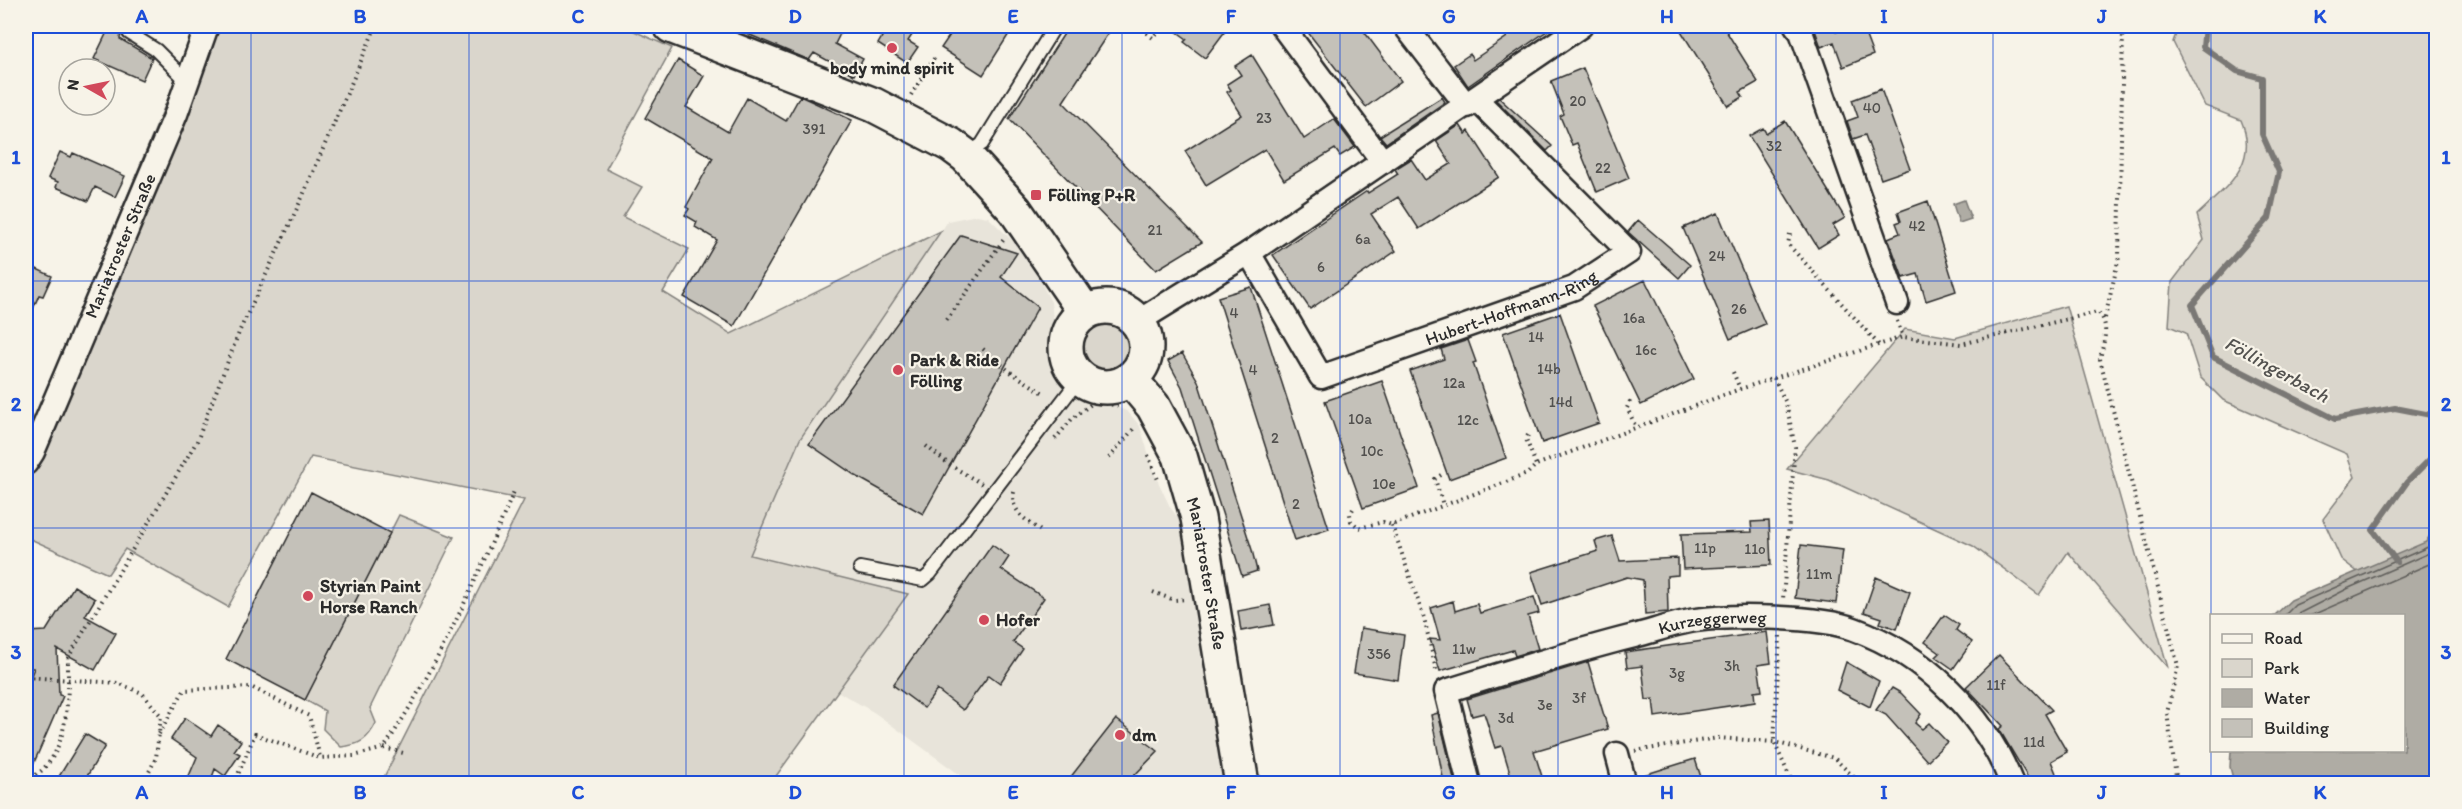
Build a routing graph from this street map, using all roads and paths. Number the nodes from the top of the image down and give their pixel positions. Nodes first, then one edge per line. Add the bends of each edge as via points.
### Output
1 (207, 26) edge
2 (376, 26) edge
3 (671, 26) edge
4 (1055, 26) edge
5 (1137, 26) edge
6 (1161, 26) edge
7 (1282, 26) edge
8 (1405, 26) edge
9 (1581, 26) edge
10 (1796, 26) edge
11 (2123, 26) edge
12 (129, 33) dead end
13 (935, 57) dead end
14 (187, 81) junction
15 (1471, 103) junction
16 (906, 104) dead end
17 (966, 156) junction
18 (1383, 162) junction
19 (1790, 234) dead end
20 (1004, 238) dead end
21 (1249, 253) junction
22 (1897, 303) dead end
23 (1085, 312) junction
24 (2105, 318) junction
25 (947, 320) dead end
26 (1137, 322) junction
27 (1880, 345) junction
28 (983, 349) dead end
29 (1733, 372) dead end
30 (1080, 378) junction
31 (1774, 378) junction
32 (1740, 389) junction
33 (1126, 393) junction
34 (1045, 394) dead end
35 (1630, 401) dead end
36 (1140, 426) dead end
37 (1636, 427) junction
38 (1528, 435) dead end
39 (1051, 445) dead end
40 (926, 446) dead end
41 (1146, 450) dead end
42 (1109, 458) dead end
43 (26, 464) edge
44 (1536, 465) junction
45 (1441, 475) dead end
46 (1160, 485) dead end
47 (1018, 486) dead end
48 (515, 489) dead end
49 (994, 492) junction
50 (1443, 506) junction
51 (1353, 509) dead end
52 (1392, 525) junction
53 (1042, 532) dead end
54 (860, 568) dead end
55 (1782, 617) junction
56 (26, 677) edge
57 (68, 679) junction
58 (1446, 692) junction
59 (159, 734) junction
60 (1774, 742) junction
61 (384, 748) junction
62 (407, 754) dead end
63 (1617, 754) joint
64 (320, 758) junction
65 (26, 782) edge
66 (143, 783) edge
67 (234, 783) edge
68 (1242, 783) edge
69 (1469, 783) edge
70 (1626, 783) edge
71 (1793, 783) edge
72 (1861, 783) edge
73 (2012, 783) edge
74 (2177, 783) edge

1 - 14 street, Mariatroster Straße
2 - 57 path via 240,330 197,441 68,658
3 - 17 main road via 874,105 933,134
4 - 17 lane via 982,144
5 - 6 path via 1153,38
7 - 18 street
8 - 15 street, Hubert-Hoffmann-Ring
9 - 15 street
10 - 22 street
11 - 24 path via 2119,257
12 - 14 lane via 156,50
13 - 16 path
14 - 43 street, Mariatroster Straße via 155,165
15 - 18 street
15 - 21 street, Hubert-Hoffmann-Ring via 1629,252 1574,288 1321,377
17 - 23 main road via 1015,210
18 - 21 street
19 - 27 path via 1788,244
20 - 25 path
21 - 26 street
23 - 26 main road via 1113,307
23 - 30 main road via 1066,336 1065,352
24 - 27 path via 2098,312 1961,344 1903,337
24 - 74 path via 2100,359 2178,666 2167,713
26 - 33 main road via 1146,345 1144,358
27 - 31 path
28 - 34 path
29 - 32 path
30 - 33 main road via 1092,385 1118,386
30 - 49 lane
31 - 32 path
31 - 55 path via 1786,403 1795,447
32 - 37 path
33 - 39 path via 1095,401 1072,419
33 - 68 main road, Mariatroster Straße via 1153,406 1180,456 1198,518
35 - 37 path via 1627,408
36 - 42 path via 1137,419 1136,427
37 - 44 path
38 - 44 path
40 - 49 path
41 - 46 path
44 - 50 path via 1527,474
45 - 50 path via 1435,479
47 - 53 path via 1013,505
48 - 61 path via 471,592 407,713
49 - 54 lane via 923,580
50 - 52 path
51 - 52 path via 1351,521 1359,528 1383,522
52 - 58 path via 1424,618 1437,676
55 - 58 street, Kurzeggerweg via 1696,620 1591,647
55 - 60 path
55 - 73 street, Kurzeggerweg via 1853,628 1908,655 1958,695 2003,760
56 - 57 path
57 - 59 path via 118,683 142,693 160,716
57 - 65 path via 70,695 60,738 46,767
58 - 69 street
59 - 64 path via 184,690 250,687 309,716
59 - 66 path via 156,758
60 - 63 path via 1718,738
60 - 71 path
60 - 72 path via 1834,759
61 - 62 path
61 - 64 path via 354,756
63 - 70 street
64 - 67 path via 255,734

